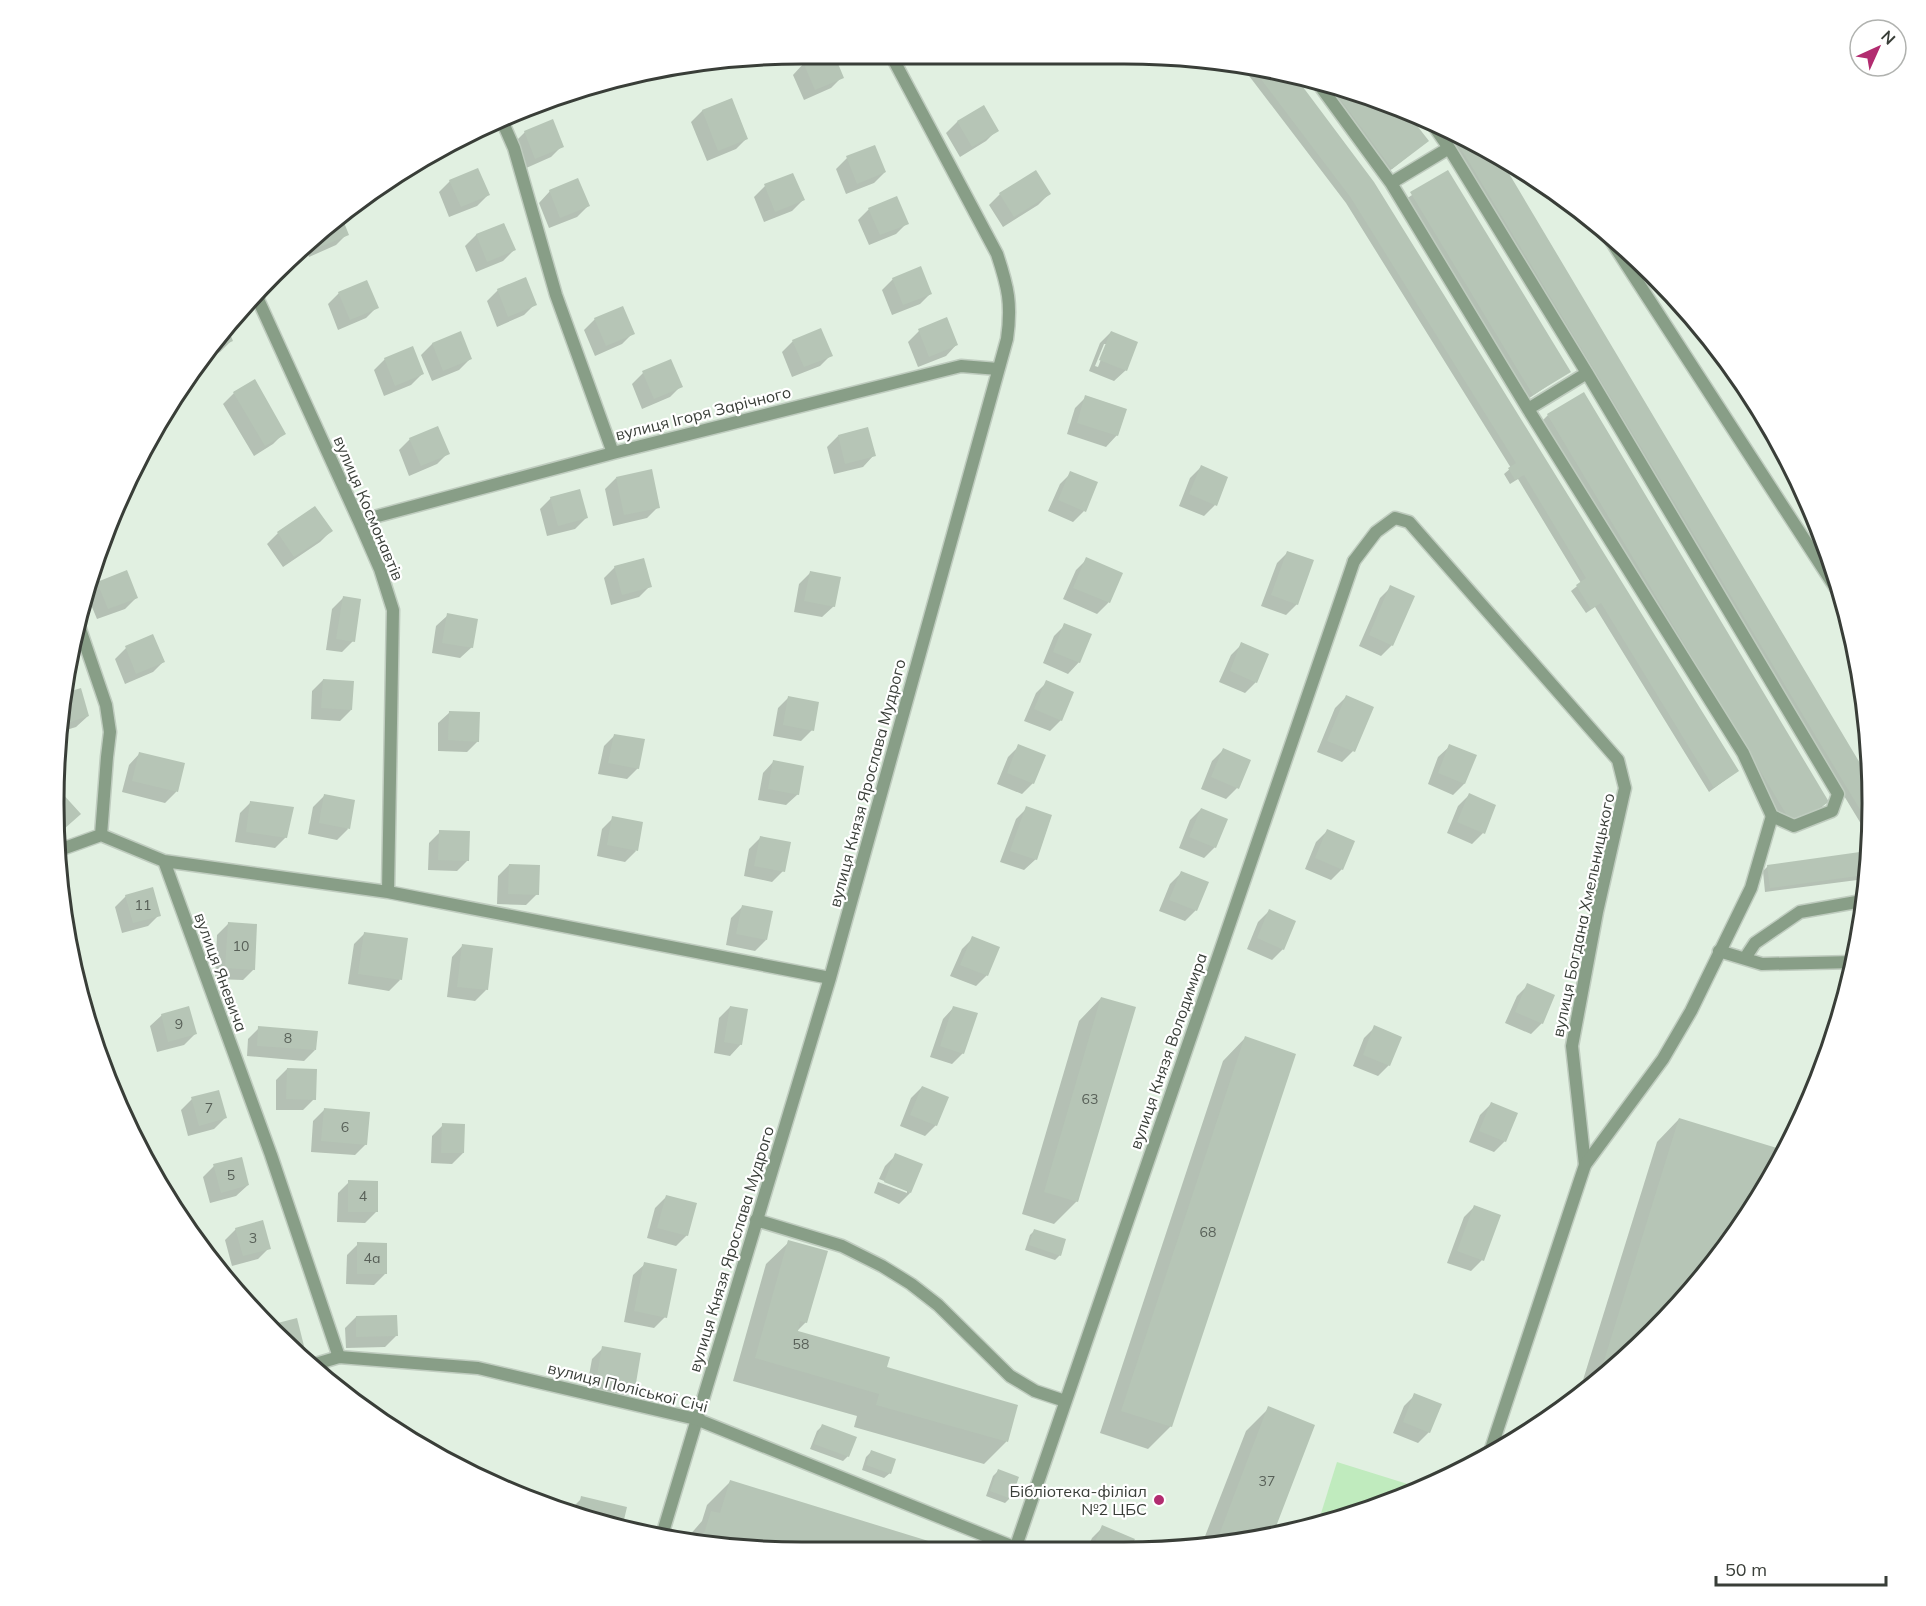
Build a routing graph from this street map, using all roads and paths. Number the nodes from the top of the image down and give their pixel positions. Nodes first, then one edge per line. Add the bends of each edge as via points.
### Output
1 (896, 64) edge
2 (1326, 94) edge
3 (505, 128) edge
4 (1441, 137) edge
5 (1449, 148) junction
6 (1391, 183) junction
7 (1625, 262) edge
8 (260, 303) edge
9 (998, 369) junction
10 (1587, 373) junction
11 (1528, 409) junction
12 (613, 453) junction
13 (359, 521) junction
14 (1354, 561) joint
15 (1822, 568) edge
16 (84, 639) edge
17 (1772, 816) junction
18 (101, 835) junction
19 (66, 848) edge
20 (164, 861) junction
21 (388, 892) junction
22 (1855, 901) edge
23 (1719, 951) junction
24 (1745, 958) junction
25 (1843, 962) edge
26 (830, 978) junction
27 (1585, 1165) junction
28 (756, 1220) junction
29 (339, 1357) junction
30 (321, 1362) edge
31 (1065, 1401) junction
32 (696, 1419) junction
33 (1493, 1442) edge
34 (664, 1528) edge
35 (999, 1542) edge
36 (1021, 1542) edge

1 - 9 street, вулиця Князя Ярослава Мудрого via 997,254 1008,286 1007,339
2 - 6 street
3 - 12 street, вулиця Ігоря Зарічного via 556,295
4 - 5 street
5 - 6 street
5 - 10 street
6 - 11 street
7 - 15 street
8 - 13 street, вулиця Космонавтів
9 - 12 street, вулиця Ігоря Зарічного via 961,366
9 - 26 street, вулиця Князя Ярослава Мудрого
10 - 11 street
10 - 17 street via 1838,794 1832,811 1794,826
11 - 17 street via 1743,753
12 - 13 street
13 - 21 street, вулиця Космонавтів via 393,610
14 - 27 street, вулиця Богдана Хмельницького via 1376,532 1395,518 1409,522 1618,760 1625,788 1572,1046
14 - 31 street, вулиця Князя Володимира
16 - 18 street via 106,705 110,732
17 - 23 street via 1751,888
18 - 19 street
18 - 20 street
20 - 21 street
20 - 29 street, вулиця Яневича via 271,1155
21 - 26 street
22 - 24 street via 1800,912 1755,943
23 - 24 street
23 - 27 street via 1663,1059
24 - 25 street via 1762,964
26 - 28 street, вулиця Князя Ярослава Мудрого
27 - 33 street, вулиця Богдана Хмельницького
28 - 31 street via 842,1246 882,1266 938,1305 1010,1376 1035,1391
28 - 32 street, вулиця Князя Ярослава Мудрого
29 - 30 street, вулиця Поліської Січі
29 - 32 street, вулиця Поліської Січі via 478,1368
31 - 36 street, вулиця Князя Володимира
32 - 34 street, вулиця Князя Ярослава Мудрого
32 - 35 street, вулиця Поліської Січі

